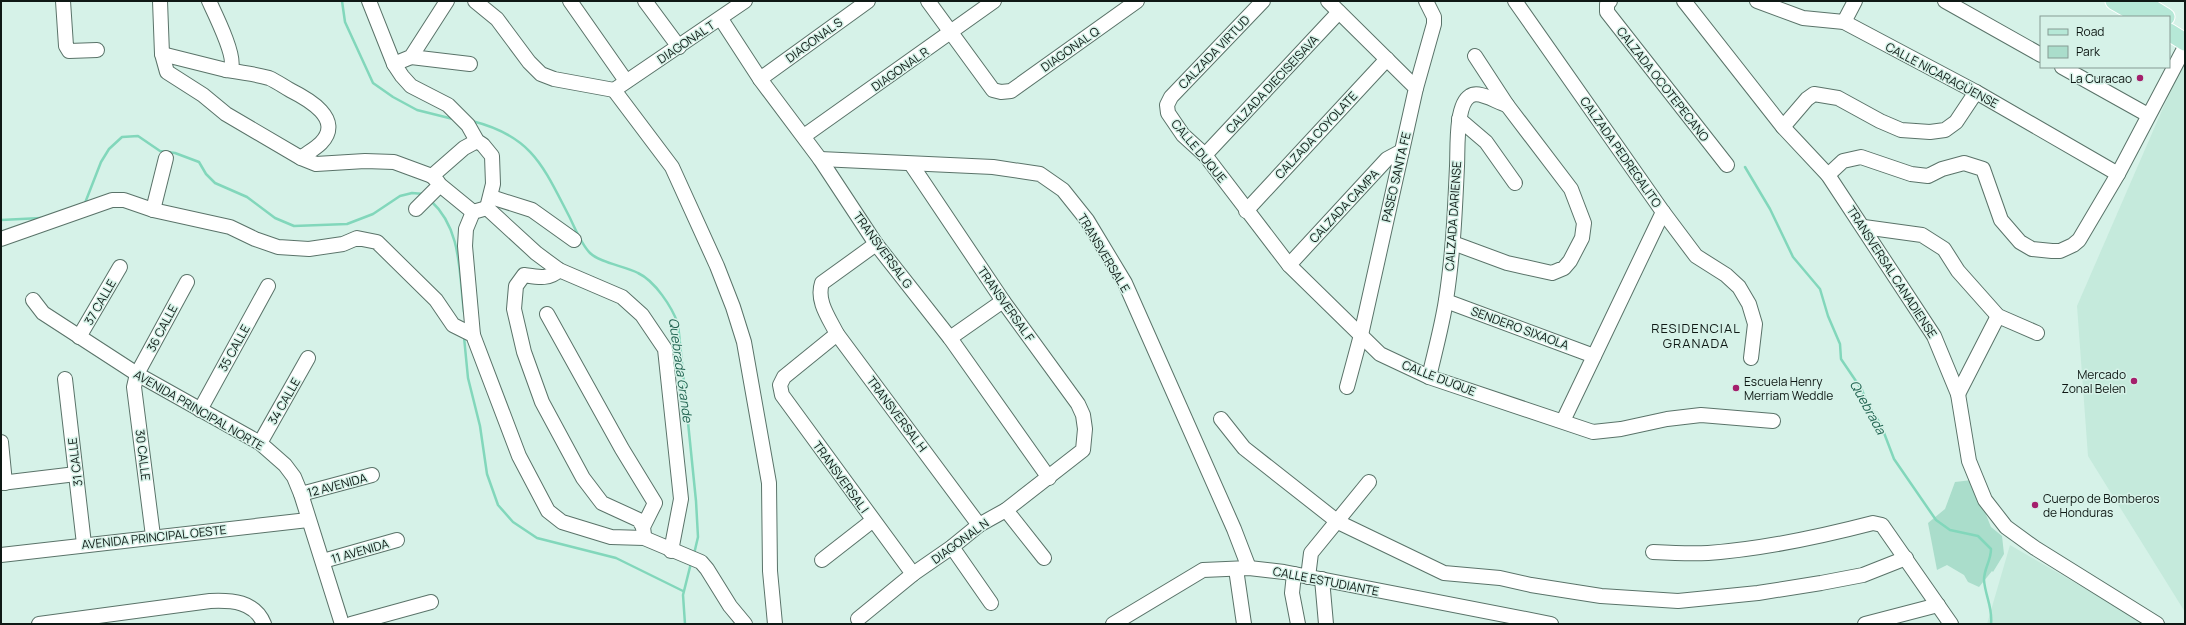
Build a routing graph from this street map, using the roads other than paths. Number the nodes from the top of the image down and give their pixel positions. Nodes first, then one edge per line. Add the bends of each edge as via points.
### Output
1 (62, 1) edge
2 (160, 1) edge
3 (209, 1) edge
4 (369, 1) edge
5 (447, 1) edge
6 (475, 1) edge
7 (570, 1) edge
8 (645, 1) edge
9 (745, 1) edge
10 (868, 1) edge
11 (928, 1) edge
12 (994, 1) edge
13 (1137, 1) edge
14 (1263, 1) edge
15 (1328, 1) edge
16 (1426, 1) edge
17 (1515, 1) edge
18 (1610, 1) edge
19 (1684, 1) edge
20 (1757, 1) edge
21 (1855, 1) edge
22 (1945, 1) edge
23 (2114, 1) edge
24 (2140, 1) edge
25 (1775, 4) edge
26 (1339, 12) junction
27 (2140, 16) edge
28 (2164, 16) edge
29 (720, 19) junction
30 (2170, 20) edge
31 (1844, 22) junction
32 (2185, 28) edge
33 (951, 33) junction
34 (2170, 33) edge
35 (2185, 42) edge
36 (680, 47) junction
37 (2185, 47) edge
38 (97, 50) dead end
39 (162, 54) junction
40 (2040, 54) edge
41 (1475, 56) dead end
42 (411, 57) junction
43 (1387, 59) junction
44 (394, 64) junction
45 (470, 64) dead end
46 (2064, 68) edge
47 (226, 70) junction
48 (760, 79) junction
49 (626, 81) junction
50 (1416, 88) junction
51 (614, 90) junction
52 (1976, 92) junction
53 (1166, 105) joint
54 (1506, 105) junction
55 (2148, 116) junction
56 (1459, 119) junction
57 (1783, 127) junction
58 (804, 136) junction
59 (477, 141) junction
60 (1402, 151) junction
61 (1205, 155) junction
62 (166, 158) dead end
63 (301, 158) junction
64 (820, 159) junction
65 (911, 164) junction
66 (1727, 166) dead end
67 (2118, 174) junction
68 (1828, 175) junction
69 (1515, 183) dead end
70 (433, 188) junction
71 (489, 203) junction
72 (416, 209) dead end
73 (153, 210) junction
74 (1246, 211) junction
75 (473, 212) junction
76 (1663, 212) junction
77 (1864, 227) junction
78 (1, 239) edge
79 (574, 240) dead end
80 (1453, 243) junction
81 (876, 244) junction
82 (1289, 265) junction
83 (120, 267) dead end
84 (559, 270) junction
85 (187, 282) dead end
86 (268, 286) dead end
87 (33, 300) dead end
88 (1003, 301) junction
89 (1446, 301) junction
90 (547, 314) dead end
91 (1998, 316) junction
92 (2037, 333) dead end
93 (837, 334) junction
94 (473, 335) junction
95 (1361, 335) junction
96 (79, 337) junction
97 (950, 338) junction
98 (1594, 356) junction
99 (308, 358) dead end
100 (1751, 358) dead end
101 (138, 374) junction
102 (1429, 377) junction
103 (65, 379) dead end
104 (1347, 387) dead end
105 (1958, 394) junction
106 (200, 410) junction
107 (1221, 419) dead end
108 (1563, 421) junction
109 (1773, 422) dead end
110 (1, 442) edge
111 (260, 443) junction
112 (1083, 450) joint
113 (76, 474) junction
114 (372, 475) dead end
115 (1049, 478) junction
116 (1369, 482) dead end
117 (3, 483) edge
118 (301, 494) junction
119 (1006, 510) junction
120 (308, 520) junction
121 (872, 521) junction
122 (1338, 522) junction
123 (979, 525) junction
124 (644, 532) junction
125 (153, 536) junction
126 (397, 540) dead end
127 (84, 544) junction
128 (952, 547) junction
129 (1653, 552) dead end
130 (677, 553) junction
131 (1, 555) edge
132 (1044, 558) dead end
133 (1906, 558) junction
134 (822, 560) dead end
135 (323, 561) junction
136 (1243, 569) junction
137 (913, 574) junction
138 (1294, 574) junction
139 (1315, 578) junction
140 (431, 602) dead end
141 (991, 602) dead end
142 (1938, 605) junction
143 (130, 619) edge
144 (858, 619) dead end
145 (39, 624) edge
146 (264, 624) edge
147 (342, 624) edge
148 (351, 624) edge
149 (745, 624) edge
150 (774, 624) edge
151 (1113, 624) edge
152 (1244, 624) edge
153 (1298, 624) edge
154 (1326, 624) edge
155 (1548, 624) edge
156 (1865, 624) edge
157 (1951, 624) edge
158 (2157, 624) edge

1 - 38 street via 66,46 69,51
2 - 39 street
3 - 47 street via 233,63 231,68
4 - 44 street
5 - 42 street
6 - 51 street via 497,19 541,74 554,79
7 - 49 street
8 - 36 street
9 - 29 street, DIAGONAL T
10 - 48 street, DIAGONAL S
11 - 33 street
12 - 33 street, DIAGONAL R
13 - 33 street, DIAGONAL Q via 1011,91 993,90
14 - 53 street, CALZADA VIRTUD
15 - 26 street
16 - 50 street, PASEO SANTA FE via 1434,17 1434,24
17 - 76 street, CALZADA PEDREGALITO
18 - 66 street, CALZADA OCOTEPECANO via 1607,4 1607,12
19 - 57 street, TRANSVERSAL CANADIENSE
20 - 25 street, CALLE NICARAGÜENSE
21 - 31 street
22 - 40 street
23 - 27 main road
24 - 28 main road
25 - 31 street, CALLE NICARAGÜENSE via 1803,18
26 - 43 street
26 - 61 street, CALZADA DIECISEISAVA
29 - 36 street, DIAGONAL T
29 - 48 street, TRANSVERSAL G
30 - 32 main road
31 - 52 street, CALLE NICARAGÜENSE
33 - 58 street, DIAGONAL R
34 - 35 main road
36 - 49 street, DIAGONAL T
37 - 55 street
39 - 47 street
39 - 63 street via 167,72 203,95 226,114
41 - 54 street
42 - 44 street
42 - 45 street
43 - 50 street
43 - 74 street, CALZADA COYOLATE
44 - 59 street via 410,86 448,105 468,125
46 - 55 street
47 - 63 street via 269,78 316,105 324,113 328,129 324,138
48 - 58 street, TRANSVERSAL G
49 - 51 street, DIAGONAL T
50 - 60 street, PASEO SANTA FE
51 - 150 street via 672,166 717,266 744,342 769,483 770,571
52 - 57 street via 1956,122 1945,130 1902,130 1838,98 1814,94
52 - 67 street, CALLE NICARAGÜENSE
53 - 61 street, CALLE DUQUE via 1168,113 1183,135
54 - 56 street, CALZADA DARIENSE via 1480,93 1475,94 1466,100
54 - 80 street via 1571,188 1584,224 1582,238 1570,261 1564,268 1552,273 1507,262
55 - 67 street
56 - 69 street via 1486,142
56 - 80 street, CALZADA DARIENSE
57 - 68 street, TRANSVERSAL CANADIENSE
58 - 64 street, TRANSVERSAL G
59 - 70 street via 464,148
59 - 71 street via 484,145 493,160
60 - 82 street, CALZADA CAMPA via 1387,159
60 - 95 street, PASEO SANTA FE
61 - 74 street, CALLE DUQUE
62 - 73 street
63 - 70 street via 316,164 394,162
64 - 65 street, TRANSVERSAL E
64 - 81 street, TRANSVERSAL G
65 - 88 street, TRANSVERSAL F
65 - 136 street, TRANSVERSAL E via 993,167 1040,174 1063,190 1086,220 1125,284 1234,529
67 - 68 street via 2079,240 2060,251 2032,249 2020,242 2001,220 1983,169 1976,166 1964,163 1928,176 1911,174 1861,157 1843,161
68 - 77 street, TRANSVERSAL CANADIENSE
70 - 72 street
70 - 75 street
71 - 75 street
71 - 79 street via 532,210
71 - 84 street via 536,253
73 - 78 street via 124,200 112,200
73 - 94 street via 230,227 255,240 278,247 309,249 343,244 357,238 377,242 436,300 453,325
74 - 82 street, CALLE DUQUE
75 - 94 street via 466,229 465,246
76 - 98 street, CALZADA PEDREGALITO
76 - 100 street via 1696,256 1726,275 1749,304 1755,324
77 - 91 street via 1922,235 1944,249 1958,271
77 - 105 street, TRANSVERSAL CANADIENSE via 1934,336
80 - 89 street, CALZADA DARIENSE
81 - 93 street, TRANSVERSAL H via 822,283 820,300
81 - 97 street, TRANSVERSAL G
82 - 95 street, CALLE DUQUE
83 - 96 street, 37 CALLE
84 - 124 street via 553,276 524,276 516,286 514,309 524,352 542,402 583,478 602,503 639,520
84 - 130 street via 622,297 642,315 665,349 681,499
85 - 101 street, 36 CALLE
86 - 106 street, 35 CALLE
87 - 96 street, AVENIDA PRINCIPAL NORTE via 43,313
88 - 97 street
88 - 112 street, TRANSVERSAL F via 1078,404 1083,414 1085,429
89 - 98 street, SENDERO SIXAOLA
89 - 102 street, CALZADA DARIENSE
90 - 124 street via 655,503
91 - 92 street
91 - 105 street
93 - 121 street, TRANSVERSAL I via 784,377 780,385 782,395
93 - 123 street, TRANSVERSAL H
94 - 124 street via 519,456 548,511 562,522 611,537
95 - 102 street, CALLE DUQUE via 1380,354
95 - 104 street, PASEO SANTA FE
96 - 101 street, AVENIDA PRINCIPAL NORTE
97 - 115 street, TRANSVERSAL G
98 - 108 street, CALZADA PEDREGALITO
99 - 111 street, 34 CALLE
101 - 106 street, AVENIDA PRINCIPAL NORTE
101 - 125 street, 30 CALLE via 134,387
102 - 108 street, CALLE DUQUE
103 - 113 street, 31 CALLE
105 - 158 street, TRANSVERSAL CANADIENSE via 1969,461 1974,476 1985,500 2006,527
106 - 111 street, AVENIDA PRINCIPAL NORTE
107 - 122 street via 1244,448
108 - 109 street, CALLE DUQUE via 1593,432 1701,415
110 - 117 street
111 - 118 street, AVENIDA PRINCIPAL NORTE via 285,464
112 - 115 street, DIAGONAL N
113 - 117 street
113 - 127 street, 31 CALLE
114 - 118 street, 12 AVENIDA
115 - 119 street, DIAGONAL N
116 - 122 street
118 - 120 street, AVENIDA PRINCIPAL NORTE
119 - 123 street, DIAGONAL N
119 - 132 street
120 - 125 street, AVENIDA PRINCIPAL OESTE
120 - 135 street, AVENIDA PRINCIPAL NORTE
121 - 134 street
121 - 137 street, TRANSVERSAL I
122 - 133 street via 1444,573 1500,578 1616,597 1678,601 1758,593 1863,575
122 - 139 street via 1311,553
123 - 128 street, DIAGONAL N
124 - 130 street
125 - 127 street, AVENIDA PRINCIPAL OESTE
126 - 135 street, 11 AVENIDA
127 - 131 street, AVENIDA PRINCIPAL OESTE
128 - 137 street, DIAGONAL N
128 - 141 street
129 - 133 street via 1706,553 1749,549 1813,538 1873,523 1882,525
130 - 149 street via 701,562
133 - 142 street
135 - 147 street, AVENIDA PRINCIPAL NORTE
136 - 138 street, CALLE ESTUDIANTE
136 - 151 street, CALLE ESTUDIANTE via 1203,570
136 - 152 street, TRANSVERSAL E
137 - 144 street, DIAGONAL N
138 - 139 street, CALLE ESTUDIANTE
138 - 153 street via 1292,593
139 - 154 street
139 - 155 street, CALLE ESTUDIANTE
140 - 148 street
142 - 156 street
142 - 157 street
143 - 145 street
143 - 146 street via 210,601 230,600 248,605 261,617

